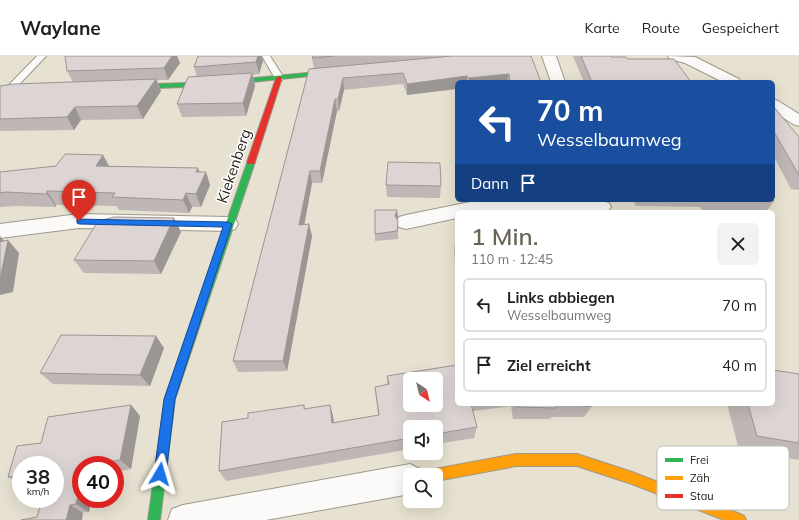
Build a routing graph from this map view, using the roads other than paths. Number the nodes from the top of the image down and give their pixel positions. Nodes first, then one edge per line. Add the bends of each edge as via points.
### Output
1 (42, 56) edge
2 (266, 56) edge
3 (549, 56) edge
4 (675, 56) edge
5 (350, 71) edge
6 (279, 78) junction
7 (557, 80) edge
8 (730, 80) edge
9 (116, 88) edge
10 (25, 89) edge
11 (5, 90) edge
12 (775, 105) edge
13 (799, 121) edge
14 (602, 206) edge
15 (462, 210) edge
16 (455, 212) edge
17 (406, 222) dead end
18 (228, 224) junction
19 (0, 231) edge
20 (443, 474) edge
21 (403, 480) edge
22 (657, 488) edge
23 (712, 510) edge
24 (735, 519) edge
25 (154, 520) edge
26 (184, 520) edge

1 - 11 lane
2 - 6 lane
3 - 7 street
4 - 8 street via 690,60
5 - 6 street
6 - 9 street
6 - 18 street, Kiekenberg
10 - 11 street
12 - 13 street
14 - 15 street via 486,205
16 - 17 street
18 - 19 street via 79,221
18 - 25 street, Kiekenberg via 170,399
20 - 22 street via 516,460 577,460
21 - 26 street
23 - 24 street

